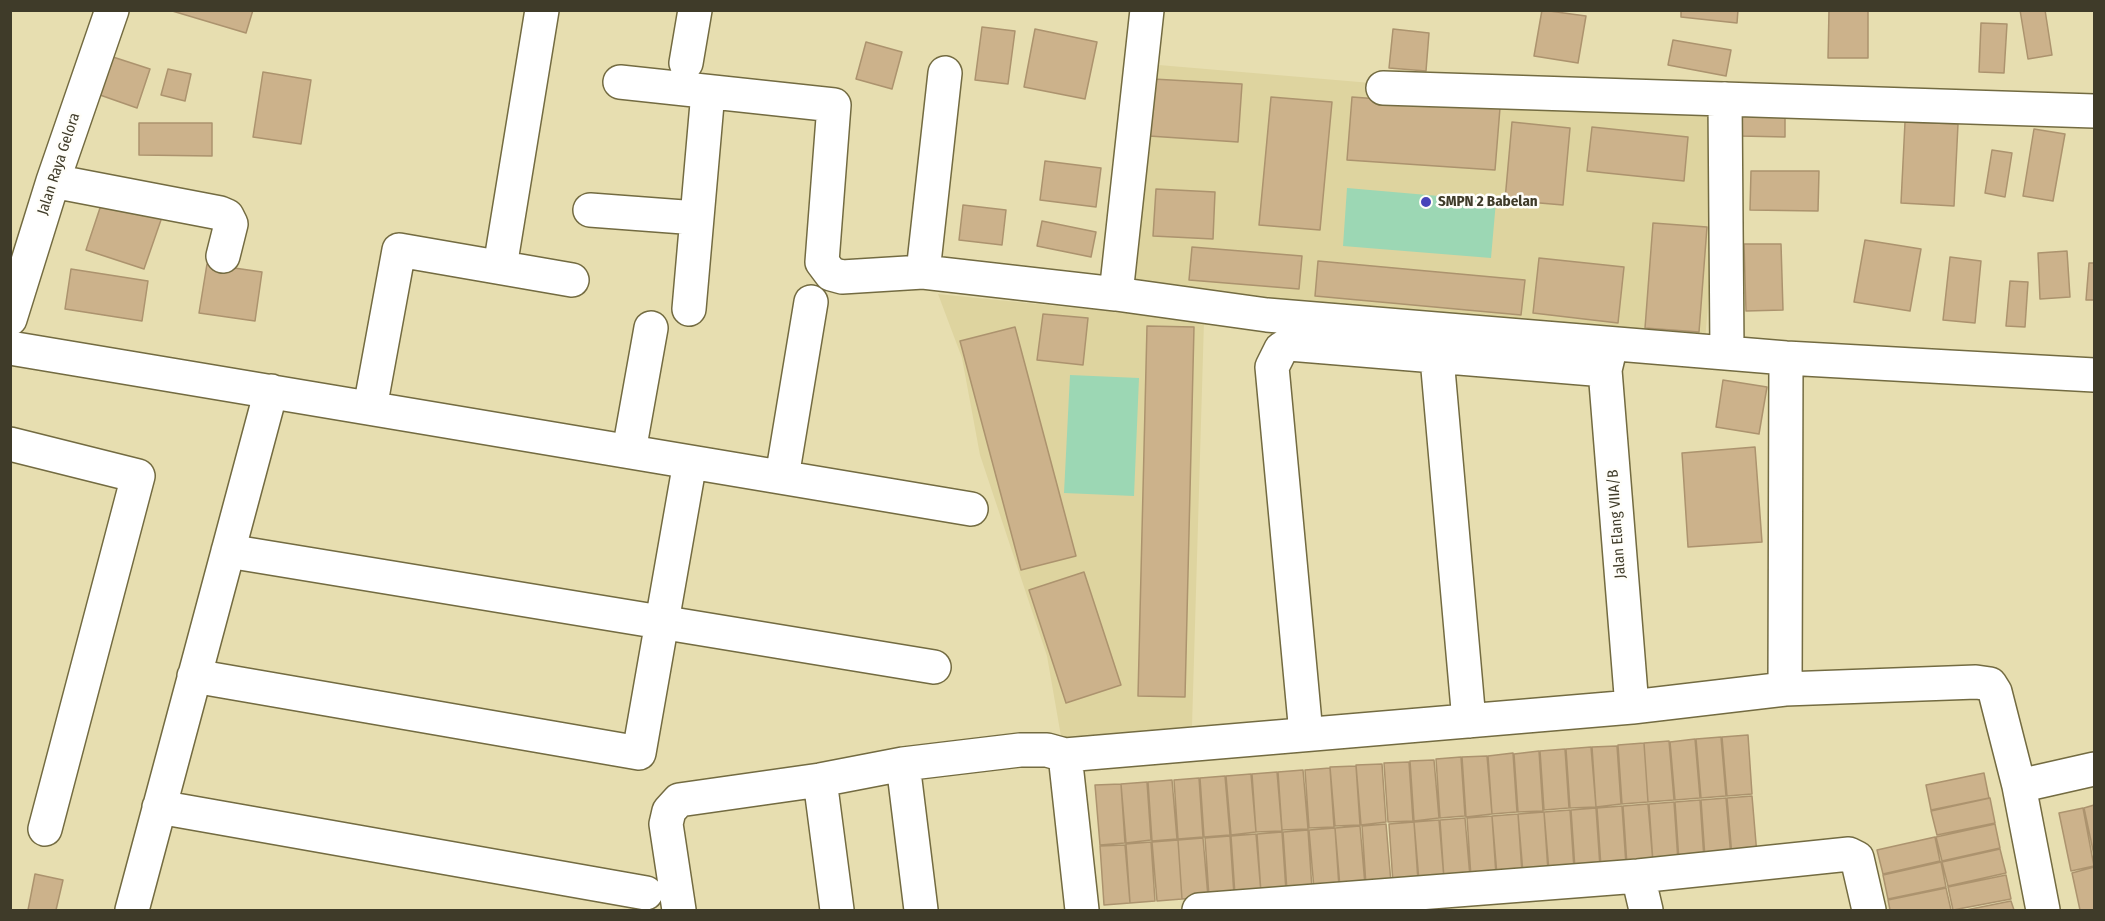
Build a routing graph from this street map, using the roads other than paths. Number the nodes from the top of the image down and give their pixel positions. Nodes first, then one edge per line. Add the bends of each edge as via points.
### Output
1 (112, 10) edge
2 (542, 10) edge
3 (695, 10) edge
4 (1147, 10) edge
5 (686, 63) dead end
6 (945, 73) dead end
7 (620, 82) dead end
8 (1383, 88) dead end
9 (708, 92) junction
10 (1725, 99) junction
11 (2094, 111) edge
12 (53, 181) junction
13 (590, 210) dead end
14 (697, 218) junction
15 (223, 256) dead end
16 (500, 267) junction
17 (923, 272) junction
18 (572, 280) dead end
19 (1116, 294) junction
20 (811, 302) dead end
21 (689, 309) dead end
22 (10, 319) edge
23 (651, 328) dead end
24 (10, 348) edge
25 (1727, 352) junction
26 (1609, 356) junction
27 (1437, 358) junction
28 (1786, 358) junction
29 (2094, 375) edge
30 (271, 391) junction
31 (370, 408) junction
32 (10, 444) edge
33 (629, 451) junction
34 (690, 462) junction
35 (782, 477) junction
36 (971, 509) dead end
37 (228, 551) junction
38 (662, 622) junction
39 (934, 667) dead end
40 (194, 676) junction
41 (1785, 689) junction
42 (1632, 707) junction
43 (1469, 721) junction
44 (1306, 735) junction
45 (1065, 755) junction
46 (903, 764) junction
47 (2094, 769) edge
48 (820, 780) junction
49 (2019, 786) junction
50 (159, 807) junction
51 (45, 829) dead end
52 (1638, 876) junction
53 (646, 893) dead end
54 (1473, 900) edge
55 (132, 910) edge
56 (679, 910) edge
57 (837, 910) edge
58 (921, 910) edge
59 (1082, 910) edge
60 (1199, 910) edge
61 (1646, 910) edge
62 (1869, 910) edge
63 (2043, 910) edge

1 - 12 street, Jalan Raya Gelora
2 - 16 street
3 - 5 street
4 - 19 street
6 - 17 street
7 - 9 street
8 - 10 street
9 - 14 street
9 - 17 street via 834,105 822,262 831,274 842,277
10 - 11 street
10 - 25 street
12 - 15 street via 220,213 231,224
12 - 22 street, Jalan Raya Gelora
13 - 14 street
14 - 21 street
16 - 18 street
16 - 31 street via 399,250
17 - 19 street
19 - 26 street
20 - 35 street
23 - 33 street
24 - 30 street
25 - 26 street
25 - 28 street
26 - 27 street
26 - 42 street, Jalan Elang VIIA/B
27 - 43 street
27 - 44 street via 1289,344 1275,358 1272,367
28 - 29 street
28 - 41 street
30 - 31 street
30 - 37 street
31 - 33 street
32 - 51 street via 138,476
33 - 34 street
34 - 35 street
34 - 38 street
35 - 36 street
37 - 38 street
37 - 40 street
38 - 39 street
38 - 40 street via 639,753
40 - 50 street
41 - 42 street
41 - 49 street via 1990,684
42 - 43 street
43 - 44 street
44 - 45 street
45 - 46 street via 1020,750
45 - 59 street
46 - 48 street
46 - 58 street
47 - 49 street
48 - 56 street via 690,797 672,806 666,824
48 - 57 street
49 - 63 street
50 - 53 street
50 - 55 street
52 - 54 street
52 - 61 street
52 - 62 street via 1849,854 1857,858
54 - 60 street

